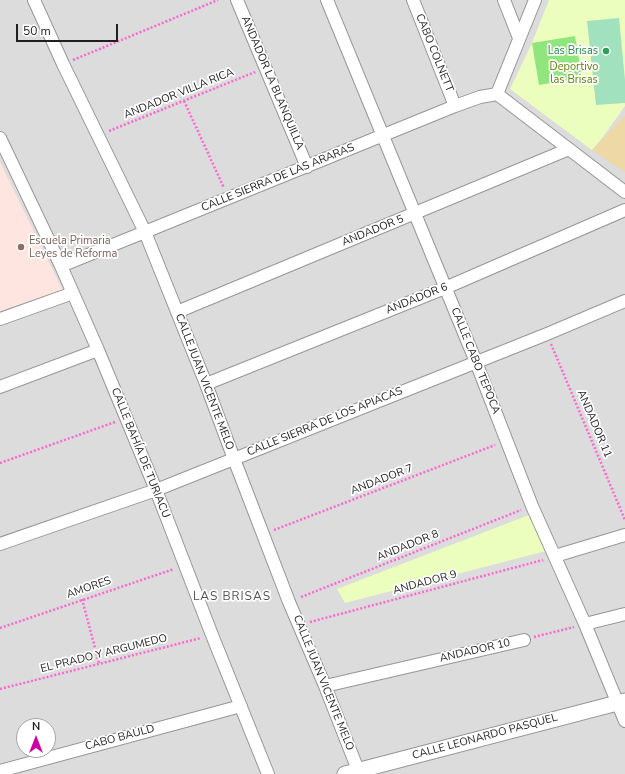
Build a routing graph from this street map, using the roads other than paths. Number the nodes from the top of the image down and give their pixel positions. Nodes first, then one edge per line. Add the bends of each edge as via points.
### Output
1 (34, 0) edge
2 (237, 0) edge
3 (327, 0) edge
4 (413, 0) edge
5 (504, 0) edge
6 (535, 0) edge
7 (520, 38) junction
8 (498, 94) junction
9 (455, 106) junction
10 (383, 135) junction
11 (0, 138) edge
12 (569, 149) junction
13 (307, 167) junction
14 (625, 192) edge
15 (625, 210) edge
16 (415, 213) junction
17 (145, 232) junction
18 (61, 266) junction
19 (445, 288) junction
20 (73, 293) junction
21 (625, 301) edge
22 (177, 312) junction
23 (0, 319) edge
24 (98, 350) junction
25 (476, 362) junction
26 (206, 384) junction
27 (0, 387) edge
28 (234, 459) junction
29 (156, 490) junction
30 (625, 536) edge
31 (0, 544) edge
32 (555, 556) junction
33 (625, 614) edge
34 (585, 624) junction
35 (524, 640) road end
36 (325, 686) junction
37 (621, 702) edge
38 (241, 706) junction
39 (625, 721) edge
40 (0, 771) edge
41 (352, 772) edge
42 (268, 774) edge

1 - 17 street, CALLE JUAN VICENTE MELO
2 - 13 street, ANDADOR LA BLANQUILLA
3 - 10 street, CALLE CABO TEPOCA
4 - 9 street, CABO COLNETT
5 - 7 street
6 - 7 street
7 - 8 street
8 - 9 street, CALLE SIERRA DE LAS ARARAS
8 - 12 street
9 - 10 street, CALLE SIERRA DE LAS ARARAS
10 - 13 street, CALLE SIERRA DE LAS ARARAS
10 - 16 street, CALLE CABO TEPOCA
11 - 18 street, CALLE BAHÍA DE TURIACU
12 - 14 street
12 - 16 street, ANDADOR 5
13 - 17 street, CALLE SIERRA DE LAS ARARAS
15 - 19 street, ANDADOR 6
16 - 19 street, CALLE CABO TEPOCA
16 - 22 street, ANDADOR 5
17 - 18 street, CALLE SIERRA DE LAS ARARAS
17 - 22 street, CALLE JUAN VICENTE MELO
18 - 20 street, CALLE BAHÍA DE TURIACU
19 - 25 street, CALLE CABO TEPOCA
19 - 26 street, ANDADOR 6
20 - 23 street
20 - 24 street, CALLE BAHÍA DE TURIACU
21 - 25 street, CALLE SIERRA DE LOS APIACAS
22 - 26 street, CALLE JUAN VICENTE MELO
24 - 27 street
24 - 29 street, CALLE BAHÍA DE TURIACU
25 - 28 street, CALLE SIERRA DE LOS APIACAS
25 - 32 street, CALLE CABO TEPOCA via 532,506
26 - 28 street, CALLE JUAN VICENTE MELO
28 - 29 street, CALLE SIERRA DE LOS APIACAS
28 - 36 street, CALLE JUAN VICENTE MELO via 289,602
29 - 31 street, CALLE SIERRA DE LOS APIACAS
29 - 38 street, CALLE BAHÍA DE TURIACU
30 - 32 street
32 - 34 street, CALLE CABO TEPOCA
33 - 34 street
34 - 37 street, CALLE CABO TEPOCA
35 - 36 street, ANDADOR 10
36 - 41 street, CALLE JUAN VICENTE MELO
37 - 39 street, CALLE CABO TEPOCA
37 - 41 street, CALLE LEONARDO PASQUEL
38 - 40 street, CABO BAULD
38 - 42 street, CALLE BAHÍA DE TURIACU

